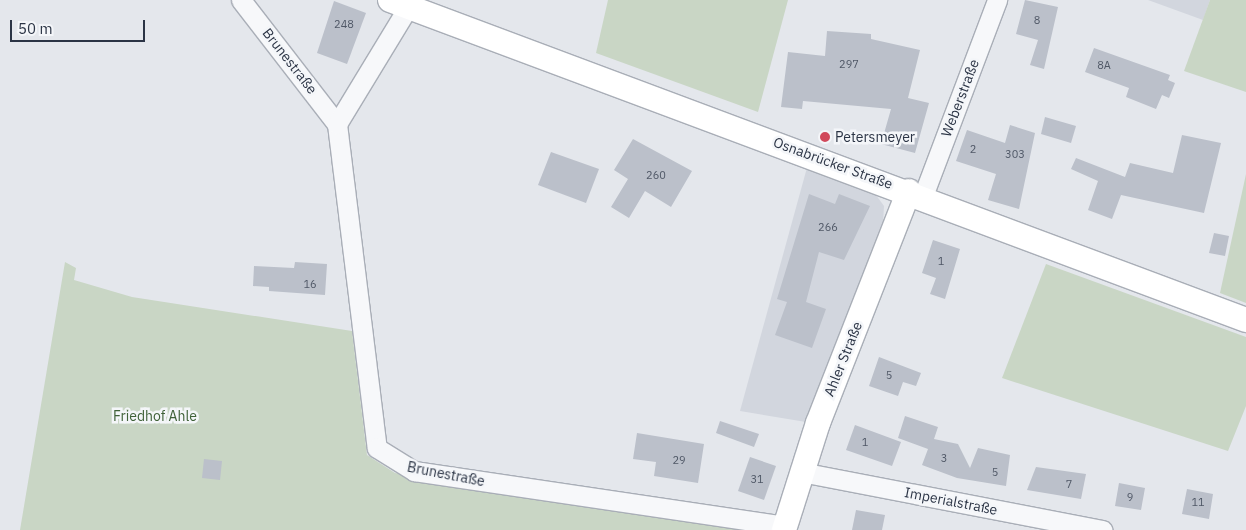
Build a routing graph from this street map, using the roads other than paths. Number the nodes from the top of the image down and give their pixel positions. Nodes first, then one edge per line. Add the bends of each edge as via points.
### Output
1 (241, 0) edge
2 (997, 0) edge
3 (409, 4) edge
4 (337, 124) junction
5 (916, 193) junction
6 (1246, 320) edge
7 (801, 472) junction
8 (784, 528) edge
9 (1102, 530) edge

1 - 4 street, Brunestraße
2 - 5 street, Weberstraße
3 - 4 street
3 - 5 main road, Osnabrücker Straße
4 - 8 street, Brunestraße via 377,448 414,471
5 - 6 main road, Osnabrücker Straße
5 - 7 main road, Ahler Straße
7 - 8 main road, Ahler Straße
7 - 9 street, Imperialstraße

